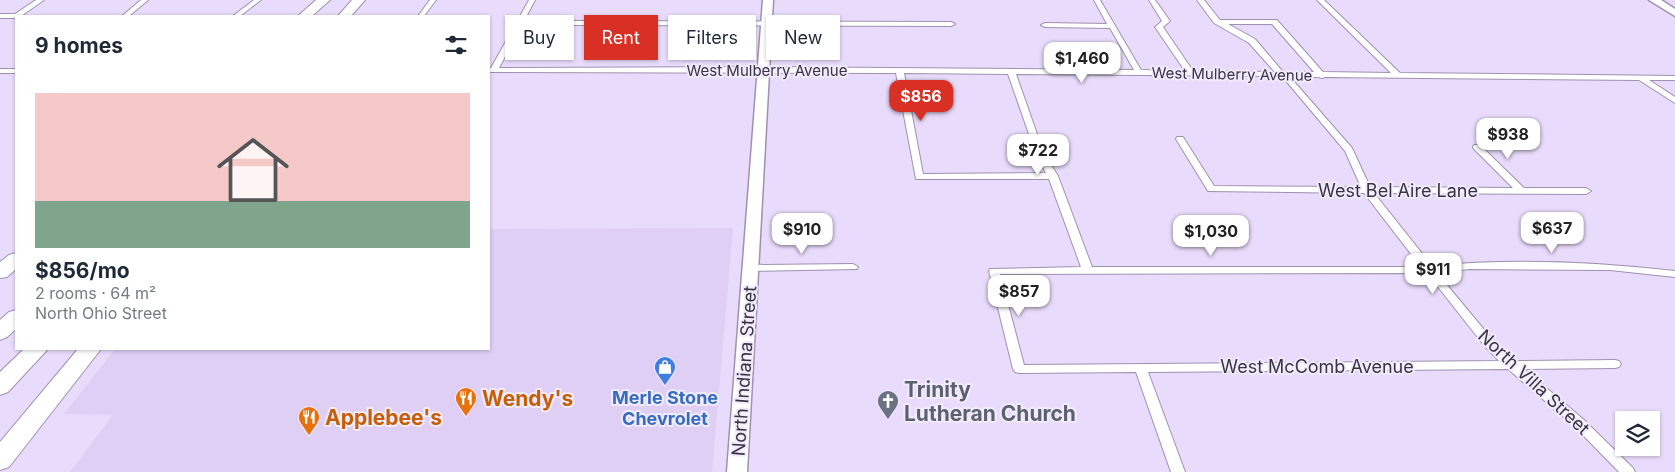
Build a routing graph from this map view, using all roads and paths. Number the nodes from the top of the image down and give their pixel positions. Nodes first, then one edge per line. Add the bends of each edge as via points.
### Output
1 (41, 0) edge
2 (144, 0) edge
3 (258, 0) edge
4 (324, 0) edge
5 (332, 0) edge
6 (359, 0) edge
7 (434, 0) edge
8 (532, 0) edge
9 (768, 0) edge
10 (1097, 0) edge
11 (1152, 0) edge
12 (1200, 0) edge
13 (1320, 0) edge
14 (1654, 0) edge
15 (1675, 12) edge
16 (18, 15) edge
17 (126, 15) edge
18 (237, 15) edge
19 (305, 15) edge
20 (317, 15) edge
21 (346, 15) edge
22 (422, 15) edge
23 (767, 15) edge
24 (0, 16) edge
25 (15, 16) edge
26 (1219, 22) junction
27 (574, 23) edge
28 (766, 23) joint
29 (840, 23) edge
30 (951, 24) dead end
31 (1045, 26) dead end
32 (1112, 26) junction
33 (763, 69) junction
34 (491, 70) edge
35 (0, 71) edge
36 (15, 71) edge
37 (900, 71) junction
38 (1011, 72) junction
39 (1139, 73) junction
40 (1190, 74) junction
41 (1282, 75) junction
42 (1322, 76) junction
43 (1399, 76) junction
44 (1641, 78) junction
45 (1675, 78) edge
46 (1675, 102) edge
47 (1180, 139) dead end
48 (1477, 147) dead end
49 (1052, 176) junction
50 (1367, 190) junction
51 (1522, 191) junction
52 (1586, 191) dead end
53 (15, 260) edge
54 (853, 267) dead end
55 (750, 268) junction
56 (1088, 270) junction
57 (1428, 270) junction
58 (0, 272) edge
59 (1675, 274) edge
60 (15, 318) edge
61 (0, 332) edge
62 (36, 350) edge
63 (89, 350) edge
64 (1615, 364) dead end
65 (1511, 365) junction
66 (1140, 367) junction
67 (0, 386) edge
68 (0, 460) edge
69 (737, 472) edge
70 (1178, 472) edge
71 (1628, 472) edge

1 - 16 street
2 - 17 street
3 - 18 street
4 - 19 highway
5 - 20 highway
6 - 21 highway
7 - 22 street
8 - 34 street
9 - 23 street, North Indiana Street
10 - 32 street
11 - 40 street via 1166,21 1159,27
12 - 26 street
13 - 43 street
14 - 15 street
24 - 25 street
26 - 41 street, North Villa Street via 1252,40
26 - 42 street via 1274,22
27 - 28 street
28 - 33 street, North Indiana Street
29 - 30 street
31 - 32 street
32 - 39 street
33 - 34 street, West Mulberry Avenue
33 - 37 street, West Mulberry Avenue
33 - 55 street, North Indiana Street
35 - 36 street
37 - 38 street, West Mulberry Avenue
37 - 49 street via 919,177
38 - 39 street, West Mulberry Avenue
38 - 49 street via 1040,154
39 - 40 street, West Mulberry Avenue
40 - 41 street, West Mulberry Avenue
41 - 42 street, West Mulberry Avenue
41 - 50 street, North Villa Street via 1290,80 1349,150
42 - 43 street, West Mulberry Avenue
43 - 44 street, West Mulberry Avenue
44 - 45 street, West Mulberry Avenue
44 - 46 street
47 - 50 street, West Bel Aire Lane via 1211,189
48 - 51 street
49 - 56 street
50 - 51 street, West Bel Aire Lane
50 - 57 street, North Villa Street
51 - 52 street, West Bel Aire Lane
53 - 58 highway
54 - 55 street
55 - 69 street, North Indiana Street
56 - 57 street
56 - 66 street, West McComb Avenue via 994,271 1019,369
57 - 59 street via 1469,266 1610,268
57 - 65 street, North Villa Street via 1474,327
60 - 61 highway
62 - 67 highway
63 - 68 highway
64 - 65 street, West McComb Avenue
65 - 66 street, West McComb Avenue
65 - 71 street, North Villa Street via 1579,422
66 - 70 street

